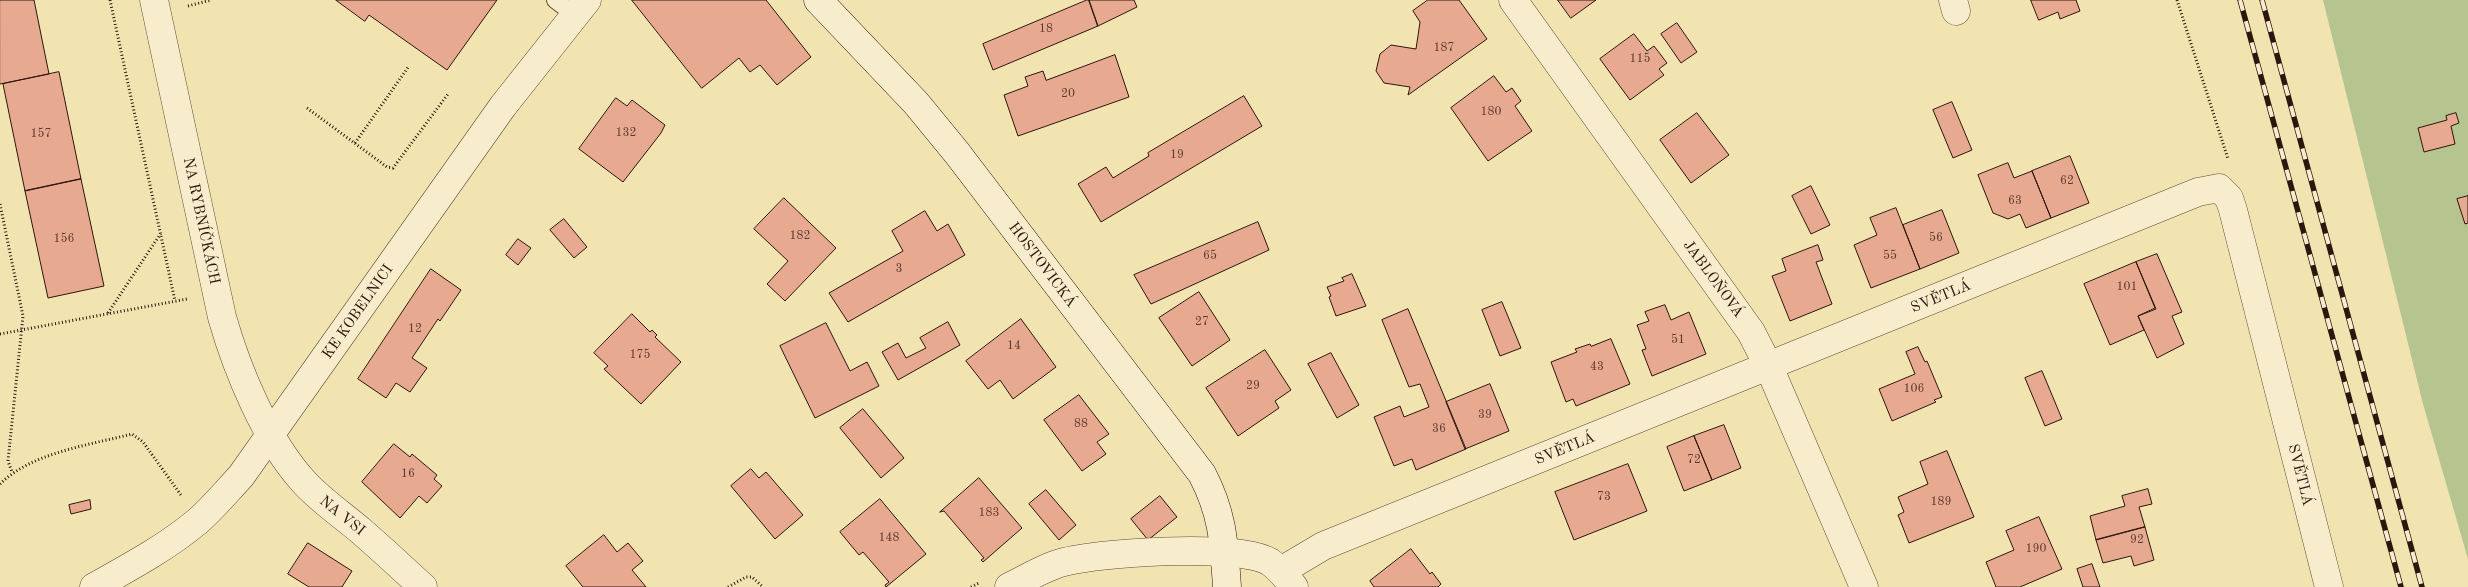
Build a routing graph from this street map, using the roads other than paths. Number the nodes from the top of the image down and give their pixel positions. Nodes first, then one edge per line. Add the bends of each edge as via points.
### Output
1 (154, 0) edge
2 (818, 0) edge
3 (1513, 0) edge
4 (572, 5) edge
5 (1769, 367) junction
6 (272, 434) junction
7 (1225, 553) junction
8 (1287, 579) edge
9 (94, 587) edge
10 (423, 587) edge
11 (1009, 587) edge
12 (1227, 587) edge
13 (1864, 587) edge
14 (2329, 587) edge

1 - 6 street, NA RYBNÍČKÁCH via 230,345 248,390
2 - 7 street, HOSTOVICKÁ via 916,103 957,153 1202,474 1218,507
3 - 5 street, JABLOŇOVÁ via 1742,319
4 - 6 street, KE KOBELNICI
5 - 8 street, SVĚTLÁ via 1323,546
5 - 13 street, JABLOŇOVÁ
5 - 14 street, SVĚTLÁ via 2198,192 2211,188 2224,190 2233,210
6 - 9 street, KE KOBELNICI via 241,476 199,520 141,561
6 - 10 street, NA VSI via 287,460 316,495
7 - 8 street via 1253,556 1269,562
7 - 11 street via 1113,554 1073,560 1045,568
7 - 12 street, HOSTOVICKÁ

